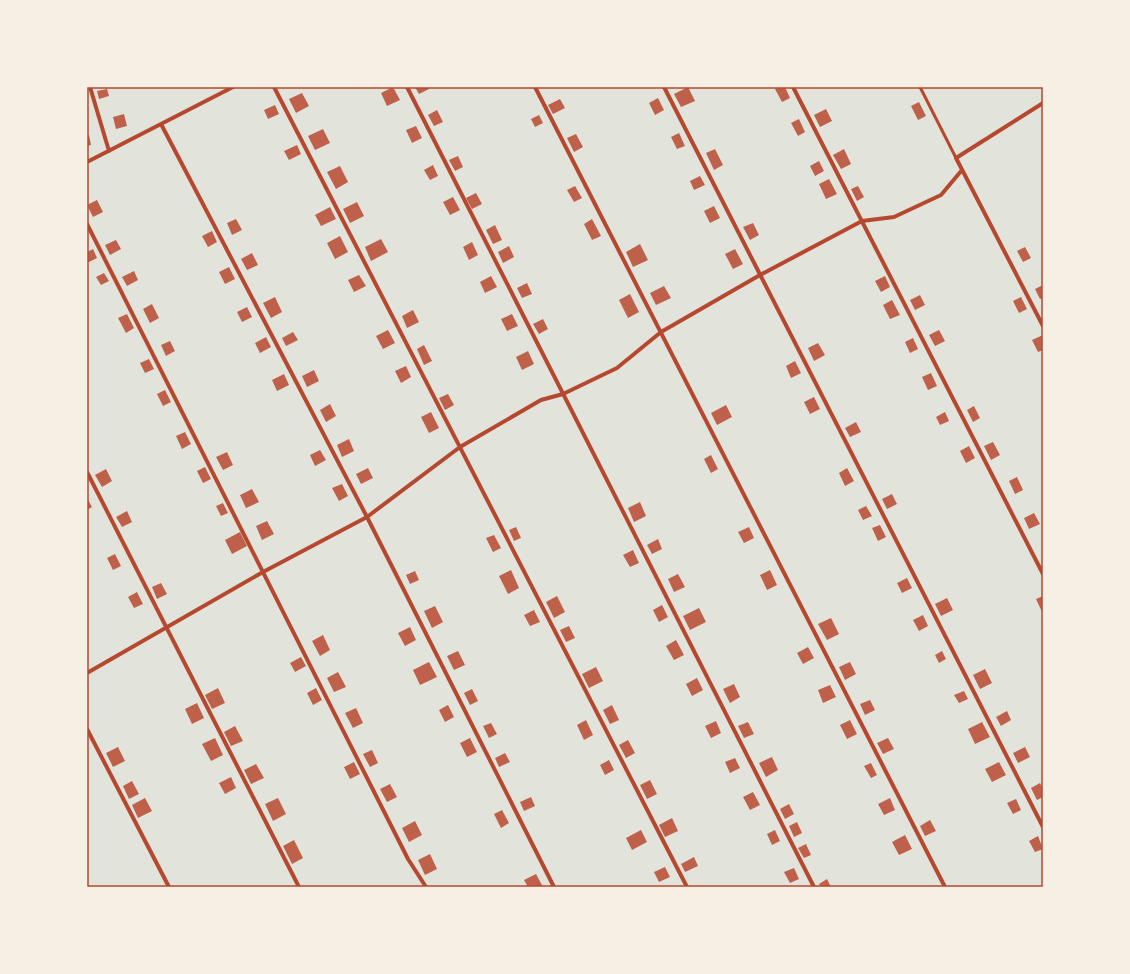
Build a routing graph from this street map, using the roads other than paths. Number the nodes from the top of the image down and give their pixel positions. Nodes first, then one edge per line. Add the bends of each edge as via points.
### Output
1 (90, 87) edge
2 (233, 87) edge
3 (274, 87) edge
4 (407, 87) edge
5 (535, 87) edge
6 (664, 87) edge
7 (793, 87) edge
8 (920, 87) edge
9 (1043, 103) edge
10 (161, 124) junction
11 (108, 151) junction
12 (956, 158) junction
13 (87, 162) edge
14 (962, 170) junction
15 (862, 221) junction
16 (87, 224) edge
17 (760, 276) junction
18 (1043, 326) edge
19 (661, 332) junction
20 (563, 394) junction
21 (460, 447) junction
22 (87, 472) edge
23 (367, 517) junction
24 (263, 572) junction
25 (1043, 574) edge
26 (167, 627) junction
27 (87, 673) edge
28 (87, 729) edge
29 (1043, 827) edge
30 (169, 887) edge
31 (299, 887) edge
32 (426, 887) edge
33 (554, 887) edge
34 (686, 887) edge
35 (814, 887) edge
36 (945, 887) edge

1 - 11 street
2 - 10 street
3 - 21 street
4 - 20 street
5 - 19 street
6 - 17 street
7 - 15 street
8 - 12 lane
9 - 12 street
10 - 11 street
10 - 23 street
11 - 13 street
12 - 14 street
14 - 15 street via 940,195 894,217
14 - 18 street
15 - 17 street
15 - 25 street
16 - 24 street
17 - 19 street
17 - 29 street
19 - 20 street via 617,368
19 - 36 street
20 - 21 street via 541,400
20 - 35 street
21 - 23 street
21 - 34 street
22 - 26 street
23 - 24 street
23 - 33 street
24 - 26 street
24 - 32 street via 408,859
26 - 27 street
26 - 31 street
28 - 30 street

